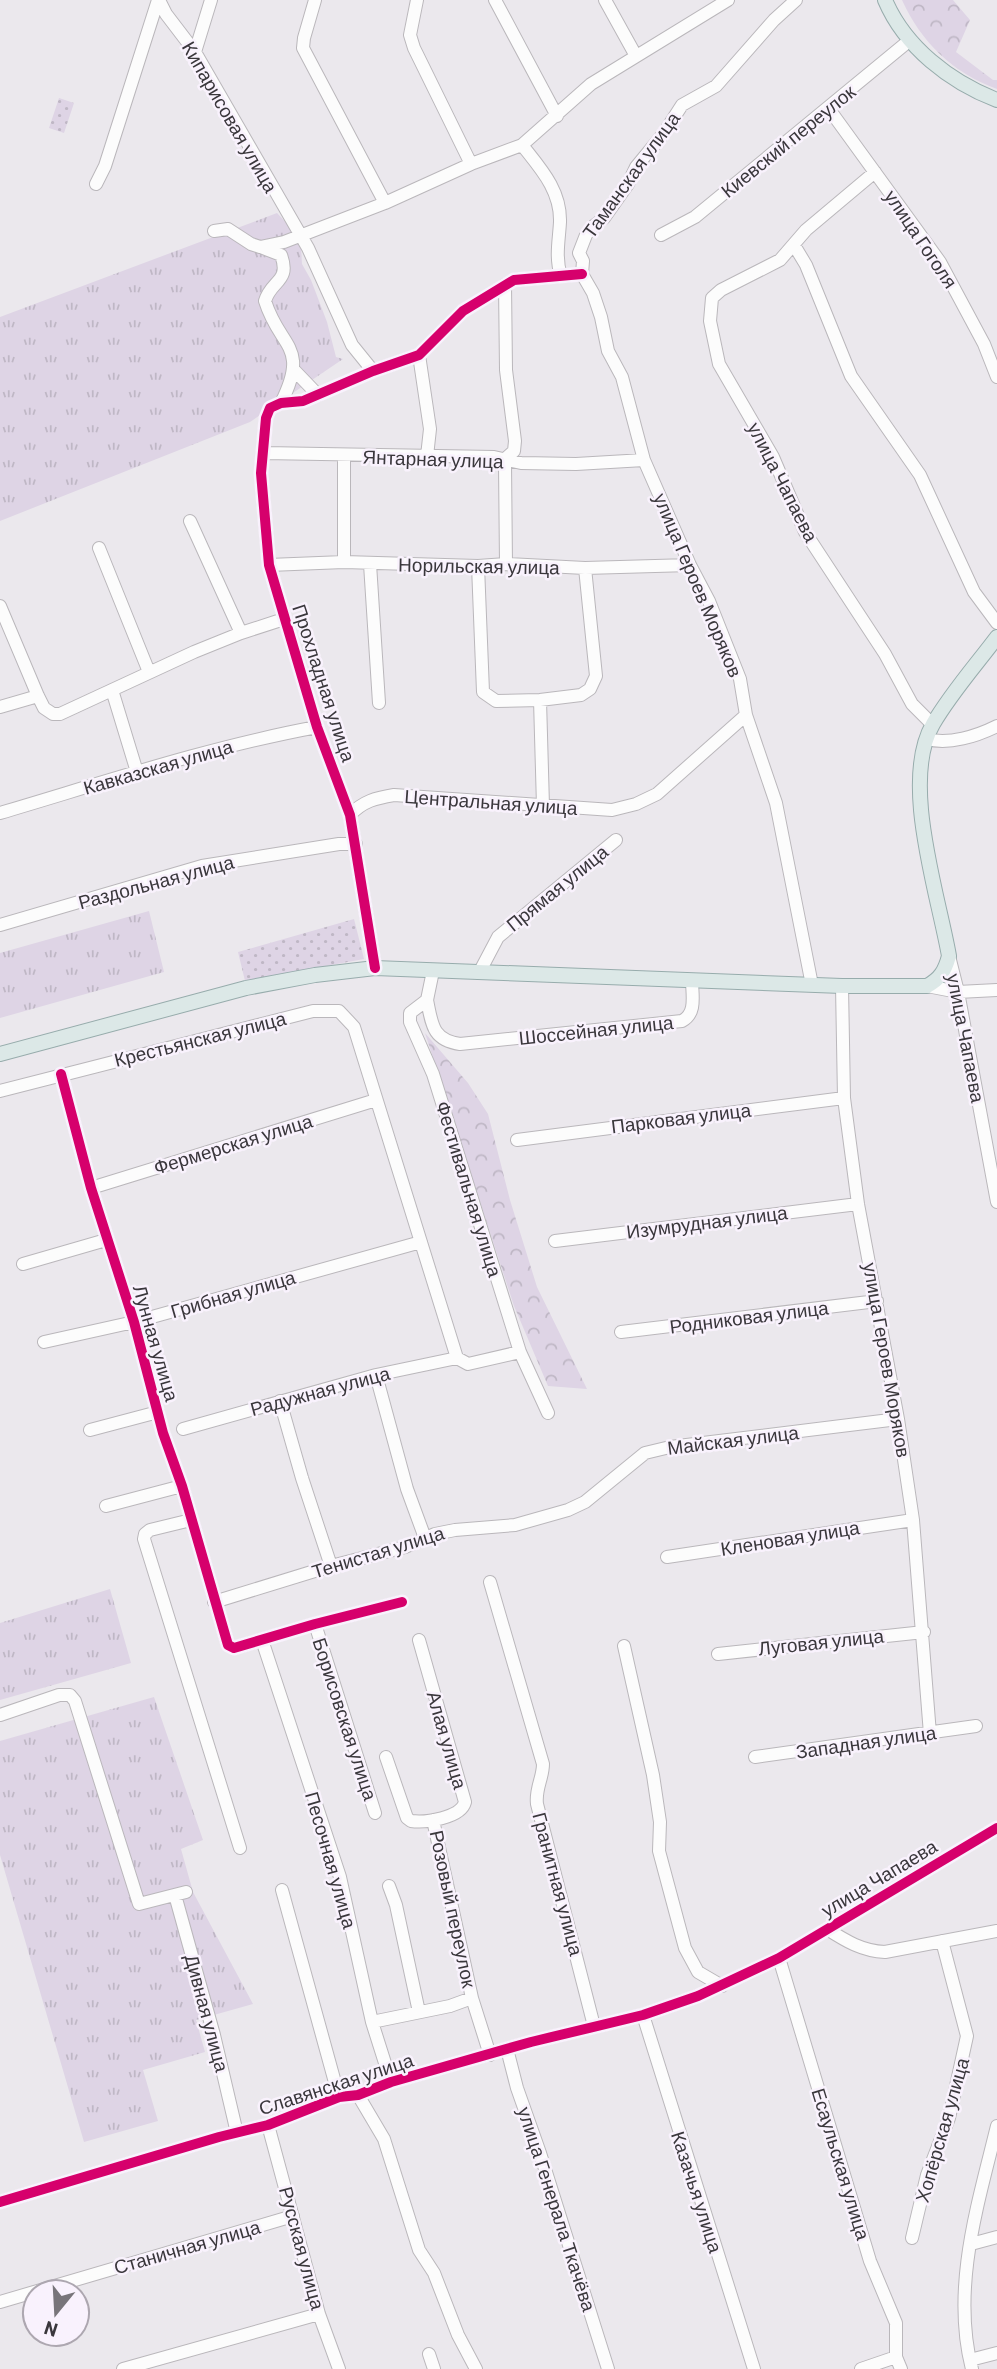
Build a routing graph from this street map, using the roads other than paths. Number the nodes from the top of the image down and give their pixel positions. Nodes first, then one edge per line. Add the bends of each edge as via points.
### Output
1 (158, 0) edge
2 (211, 0) edge
3 (315, 0) edge
4 (417, 0) edge
5 (495, 0) edge
6 (605, 0) edge
7 (728, 0) edge
8 (796, 0) edge
9 (885, 0) edge
10 (707, 5) edge
11 (910, 40) junction
12 (195, 52) junction
13 (636, 56) junction
14 (997, 100) edge
15 (829, 109) junction
16 (557, 116) junction
17 (522, 145) junction
18 (471, 164) junction
19 (875, 172) junction
20 (96, 184) dead end
21 (385, 204) junction
22 (214, 231) dead end
23 (661, 234) dead end
24 (299, 237) junction
25 (794, 245) junction
26 (283, 249) junction
27 (582, 274) junction
28 (561, 276) junction
29 (505, 285) junction
30 (419, 355) junction
31 (294, 370) junction
32 (373, 371) junction
33 (997, 377) edge
34 (318, 395) junction
35 (275, 405) junction
36 (264, 453) junction
37 (344, 456) junction
38 (427, 456) junction
39 (505, 459) junction
40 (644, 460) junction
41 (190, 521) dead end
42 (99, 548) dead end
43 (344, 562) junction
44 (370, 564) junction
45 (506, 564) junction
46 (269, 565) junction
47 (690, 565) junction
48 (478, 566) junction
49 (585, 568) junction
50 (0, 606) edge
51 (284, 619) junction
52 (997, 623) edge
53 (241, 633) junction
54 (997, 637) edge
55 (149, 672) junction
56 (112, 690) junction
57 (38, 696) junction
58 (540, 700) junction
59 (379, 703) dead end
60 (0, 707) edge
61 (746, 715) junction
62 (997, 726) edge
63 (317, 727) junction
64 (930, 732) junction
65 (137, 772) junction
66 (542, 806) junction
67 (0, 813) edge
68 (350, 815) junction
69 (616, 840) dead end
70 (356, 844) junction
71 (0, 925) edge
72 (949, 956) junction
73 (375, 968) junction
74 (433, 971) junction
75 (479, 973) junction
76 (692, 980) junction
77 (812, 985) junction
78 (842, 986) junction
79 (927, 986) junction
80 (997, 990) edge
81 (958, 992) junction
82 (427, 1000) junction
83 (0, 1054) edge
84 (61, 1074) junction
85 (0, 1091) edge
86 (844, 1098) junction
87 (376, 1100) junction
88 (517, 1140) dead end
89 (91, 1188) junction
90 (997, 1202) edge
91 (858, 1204) junction
92 (106, 1240) junction
93 (555, 1241) dead end
94 (421, 1242) junction
95 (23, 1264) dead end
96 (877, 1301) junction
97 (134, 1321) junction
98 (621, 1332) dead end
99 (44, 1342) dead end
100 (520, 1352) junction
101 (457, 1359) junction
102 (376, 1375) junction
103 (280, 1401) junction
104 (158, 1412) junction
105 (548, 1413) dead end
106 (898, 1419) junction
107 (183, 1429) dead end
108 (90, 1430) dead end
109 (182, 1486) junction
110 (584, 1502) joint
111 (106, 1506) dead end
112 (191, 1520) junction
113 (913, 1520) junction
114 (425, 1538) junction
115 (667, 1557) dead end
116 (331, 1566) junction
117 (490, 1581) dead end
118 (214, 1602) junction
119 (402, 1602) dead end
120 (315, 1624) junction
121 (924, 1632) junction
122 (262, 1640) junction
123 (419, 1640) dead end
124 (624, 1646) dead end
125 (718, 1654) dead end
126 (0, 1715) edge
127 (976, 1726) dead end
128 (930, 1734) junction
129 (386, 1757) dead end
130 (755, 1757) dead end
131 (375, 1813) dead end
132 (433, 1820) junction
133 (997, 1828) edge
134 (240, 1847) dead end
135 (389, 1886) dead end
136 (282, 1890) dead end
137 (827, 1929) junction
138 (997, 1931) edge
139 (942, 1941) junction
140 (779, 1958) junction
141 (722, 1986) junction
142 (472, 1998) junction
143 (419, 2012) junction
144 (643, 2015) junction
145 (372, 2022) junction
146 (594, 2026) junction
147 (507, 2049) junction
148 (490, 2055) junction
149 (391, 2082) junction
150 (358, 2095) junction
151 (339, 2097) junction
152 (268, 2125) junction
153 (997, 2126) edge
154 (237, 2133) junction
155 (994, 2155) edge
156 (0, 2202) edge
157 (293, 2216) junction
158 (997, 2237) edge
159 (912, 2238) dead end
160 (971, 2244) junction
161 (0, 2302) edge
162 (319, 2314) junction
163 (997, 2353) edge
164 (429, 2354) dead end
165 (898, 2363) edge
166 (971, 2365) edge
167 (123, 2369) edge
168 (339, 2369) edge
169 (434, 2369) edge
170 (476, 2369) edge
171 (608, 2369) edge
172 (754, 2369) edge
173 (861, 2369) edge

1 - 12 street, Кипарисовая улица
1 - 20 street
2 - 12 street
3 - 21 street via 303,48
4 - 18 street via 410,35 414,48
5 - 16 street
6 - 13 street
7 - 10 street
8 - 27 street, Таманская улица via 716,86 682,105 604,218 586,235 579,253
9 - 11 main road
10 - 13 street
11 - 14 main road via 970,90
11 - 15 street, Киевский переулок
12 - 24 street, Кипарисовая улица
13 - 16 street via 591,84
15 - 19 street, улица Гоголя
15 - 23 street, Киевский переулок via 695,217
16 - 17 street
17 - 18 street
17 - 28 street via 555,190
18 - 21 street
19 - 25 street
19 - 33 street, улица Гоголя via 940,262
21 - 24 street
22 - 26 street via 228,229 251,244
24 - 26 street
24 - 32 street, Кипарисовая улица via 352,345
25 - 52 street via 851,376 920,475 974,592
25 - 64 street, улица Чапаева via 780,260 712,298 710,321 719,364 773,457 805,532
26 - 31 street via 283,277 265,301 292,354
27 - 28 street
27 - 40 street, улица Героев Моряков via 593,293 608,351 622,377
28 - 29 street via 514,279
29 - 30 street via 463,312
29 - 39 street via 506,370 515,441 514,451
30 - 32 street
30 - 38 street via 430,429
31 - 34 street
31 - 35 street, Прохладная улица
32 - 34 street
34 - 35 street
35 - 36 street, Прохладная улица via 266,418
36 - 37 street, Янтарная улица
36 - 46 street, Прохладная улица via 261,473
37 - 38 street, Янтарная улица
37 - 43 street
38 - 39 street, Янтарная улица
39 - 40 street, Янтарная улица via 562,464
39 - 45 street
40 - 47 street, улица Героев Моряков
41 - 53 street
42 - 55 street
43 - 44 street, Норильская улица
43 - 46 street, Норильская улица
44 - 48 street, Норильская улица
44 - 59 street
45 - 48 street, Норильская улица
45 - 49 street, Норильская улица
46 - 51 street, Прохладная улица
47 - 49 street, Норильская улица
47 - 61 street, улица Героев Моряков via 740,679
48 - 58 street via 483,692 496,701
49 - 58 street via 596,676 590,689 580,695
50 - 57 street
51 - 53 street
51 - 63 street, Прохладная улица
53 - 55 street
54 - 64 main road
55 - 56 street
56 - 57 street via 60,714 49,713
56 - 65 street
57 - 60 street
58 - 66 street
61 - 66 street, Центральная улица via 657,794 636,804 612,810
61 - 77 street, улица Героев Моряков via 776,803
62 - 64 street via 939,742
63 - 65 street, Кавказская улица
63 - 68 street, Прохладная улица
64 - 72 main road, улица Чапаева via 918,784
65 - 67 street, Кавказская улица
66 - 68 street, Центральная улица via 394,795 373,799
68 - 70 street, Прохладная улица
69 - 75 street, Прямая улица via 498,937
70 - 71 street, Раздольная улица via 202,866
70 - 73 street, Прохладная улица
72 - 79 main road, улица Чапаева via 942,975
72 - 81 street, улица Чапаева
73 - 74 main road
73 - 83 main road via 246,988
74 - 75 main road
74 - 82 street, Фестивальная улица
75 - 76 main road
76 - 77 main road
76 - 82 street, Шоссейная улица via 692,1011 682,1021 460,1044 438,1035
77 - 78 main road
78 - 79 main road
78 - 86 street, улица Героев Моряков
79 - 81 street
80 - 81 street
81 - 90 street, улица Чапаева
82 - 100 street, Фестивальная улица via 410,1013 410,1022 433,1074
84 - 85 street, Крестьянская улица
84 - 87 street, Крестьянская улица via 313,1011 339,1011 354,1027
84 - 89 street, Лунная улица
86 - 88 street, Парковая улица
86 - 91 street, улица Героев Моряков
87 - 89 street, Фермерская улица
87 - 94 street
89 - 92 street, Лунная улица
91 - 93 street, Изумрудная улица
91 - 96 street, улица Героев Моряков
92 - 95 street
92 - 97 street, Лунная улица
94 - 97 street, Грибная улица
94 - 101 street
96 - 98 street, Родниковая улица
96 - 106 street, улица Героев Моряков
97 - 99 street, Грибная улица
97 - 104 street, Лунная улица
100 - 101 street, Радужная улица via 468,1364
100 - 105 street, Фестивальная улица
101 - 102 street, Радужная улица
102 - 103 street, Радужная улица
102 - 114 street
103 - 107 street, Радужная улица
103 - 116 street
104 - 108 street
104 - 109 street, Лунная улица
106 - 110 street, Майская улица via 645,1453
106 - 113 street, улица Героев Моряков
109 - 111 street
109 - 112 street, Лунная улица
110 - 114 street, Тенистая улица via 515,1525 455,1530
112 - 118 street, Лунная улица
112 - 134 street via 150,1530 144,1539
113 - 115 street, Кленовая улица
113 - 121 street, улица Героев Моряков
114 - 116 street, Тенистая улица
116 - 118 street, Тенистая улица
117 - 146 street, Гранитная улица via 543,1763 537,1804
118 - 122 street, Лунная улица via 230,1648
119 - 120 street
120 - 122 street
120 - 131 street, Борисовская улица
121 - 125 street, Луговая улица
121 - 128 street, улица Героев Моряков
122 - 145 street, Песочная улица via 340,1877
123 - 132 street, Алая улица via 465,1802 460,1812
124 - 141 street via 653,1775 659,1851 685,1948 698,1972
126 - 154 street, Дивная улица via 59,1695 69,1695 75,1702 139,1905 180,1893
127 - 128 street, Западная улица
128 - 130 street, Западная улица
129 - 132 street via 407,1818
132 - 142 street, Розовый переулок
133 - 137 street, улица Чапаева
135 - 143 street
136 - 151 street
137 - 139 street via 869,1951
137 - 140 street, улица Чапаева
138 - 139 street
139 - 159 street, Хопёрская улица via 967,2036 949,2118 927,2175
140 - 141 street, улица Чапаева
140 - 165 street, Есаульская улица via 870,2261 896,2323
141 - 144 street, Славянская улица
142 - 143 street
142 - 148 street, Розовый переулок
143 - 145 street
144 - 146 street, Славянская улица
144 - 172 street, Казачья улица
145 - 149 street, Песочная улица
146 - 147 street, Славянская улица
147 - 148 street, Славянская улица
147 - 171 street, улица Генерала Ткачёва
148 - 149 street, Славянская улица
149 - 150 street, Славянская улица
150 - 151 street, Славянская улица
150 - 170 street via 384,2139 419,2250 434,2273
151 - 152 street, Славянская улица
152 - 154 street, Славянская улица
152 - 157 street, Русская улица
153 - 155 street
154 - 156 street, Славянская улица
155 - 160 street via 976,2206
157 - 161 street, Станичная улица
157 - 162 street, Русская улица
158 - 160 street
160 - 166 street via 965,2292
162 - 167 street
162 - 168 street, Русская улица
163 - 166 street
164 - 169 street
165 - 173 street

